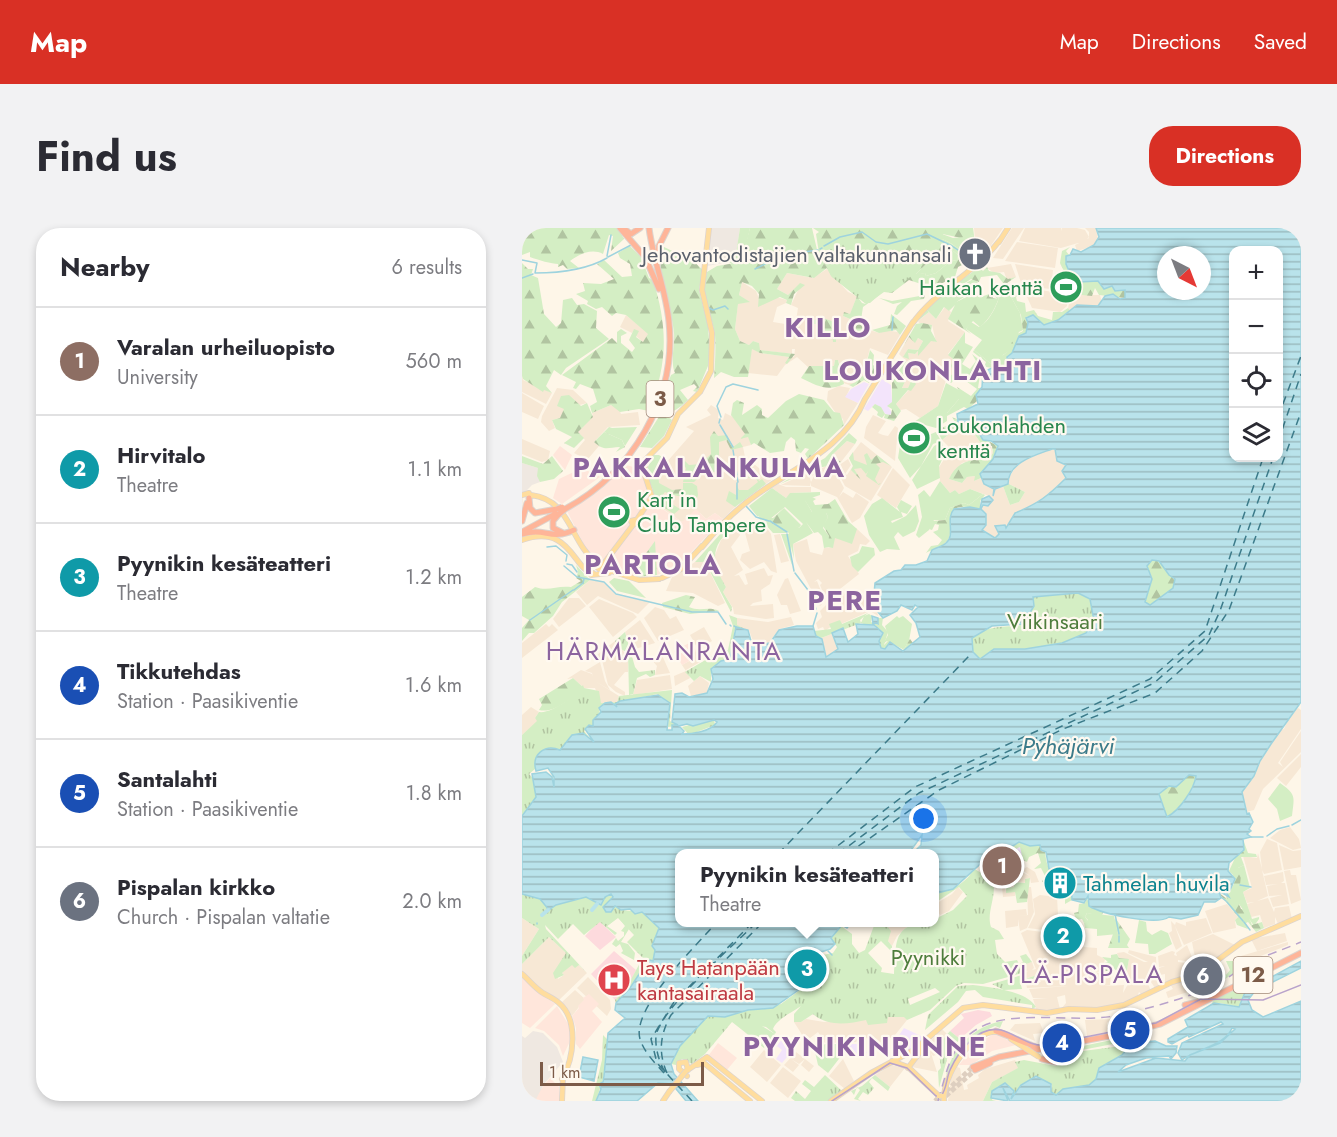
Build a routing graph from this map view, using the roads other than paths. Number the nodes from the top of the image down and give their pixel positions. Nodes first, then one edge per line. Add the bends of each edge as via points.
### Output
1 (621, 228) edge
2 (639, 228) edge
3 (648, 228) edge
4 (668, 228) edge
5 (709, 228) edge
6 (1008, 228) edge
7 (660, 279) junction
8 (659, 289) junction
9 (610, 473) junction
10 (527, 497) edge
11 (562, 509) junction
12 (522, 521) edge
13 (571, 530) junction
14 (522, 531) edge
15 (522, 540) edge
16 (599, 566) junction
17 (584, 567) junction
18 (617, 575) junction
19 (1301, 916) edge
20 (1301, 954) edge
21 (522, 975) edge
22 (1205, 1000) junction
23 (1185, 1005) dead end
24 (996, 1031) junction
25 (1085, 1044) junction
26 (918, 1047) junction
27 (1054, 1047) junction
28 (1027, 1048) junction
29 (1005, 1049) dead end
30 (1041, 1056) junction
31 (895, 1060) junction
32 (909, 1067) junction
33 (975, 1068) junction
34 (687, 1072) junction
35 (943, 1095) edge
36 (562, 1101) edge
37 (664, 1101) edge
38 (750, 1101) edge
39 (762, 1101) edge
40 (833, 1101) edge

1 - 2 highway via 631,234
1 - 8 highway via 645,257
3 - 7 highway, 3
3 - 8 highway, 3
4 - 7 highway via 658,252
5 - 16 main road via 702,292 712,333 711,371 702,390 680,411 667,438 646,460 644,472 652,494 649,502
6 - 18 main road via 981,263 927,304 836,441 746,502 687,563 660,578
7 - 9 highway, 3 via 670,338 664,386 644,434
8 - 9 highway, 3 via 667,338 659,393 637,439
9 - 11 highway, 3
10 - 11 main road via 539,497
10 - 11 highway via 534,513
10 - 12 highway
11 - 13 main road
11 - 13 highway via 553,521 554,529 561,533
11 - 14 highway, 3
13 - 14 highway via 558,536
13 - 16 main road
13 - 16 main road
15 - 17 main road via 554,539 570,549
16 - 17 main road via 593,573
16 - 18 main road
17 - 18 main road via 590,575
19 - 26 main road via 1245,940 1199,974 1171,982 1124,1005 1097,1010 966,1007
20 - 22 highway, 12
20 - 25 highway, 12 via 1161,1026
21 - 36 main road via 537,991 558,1004 569,1019 571,1048 562,1079
22 - 23 highway
22 - 27 highway, 12 via 1156,1026
24 - 27 highway via 1034,1047
24 - 28 main road
24 - 35 main road via 982,1035 970,1046 952,1069
25 - 30 highway, 12
25 - 30 highway via 1069,1049 1056,1062
26 - 31 main road
26 - 32 main road via 919,1054
27 - 28 highway, 12
28 - 30 main road, bridge
28 - 33 highway, 12
28 - 35 main road via 1000,1034 983,1035 955,1067
29 - 33 highway via 1004,1054
30 - 33 highway, 12 via 1000,1059
31 - 32 main road
31 - 40 main road
32 - 35 main road
34 - 37 main road, bridge
34 - 38 main road via 702,1063
34 - 39 main road via 706,1056

